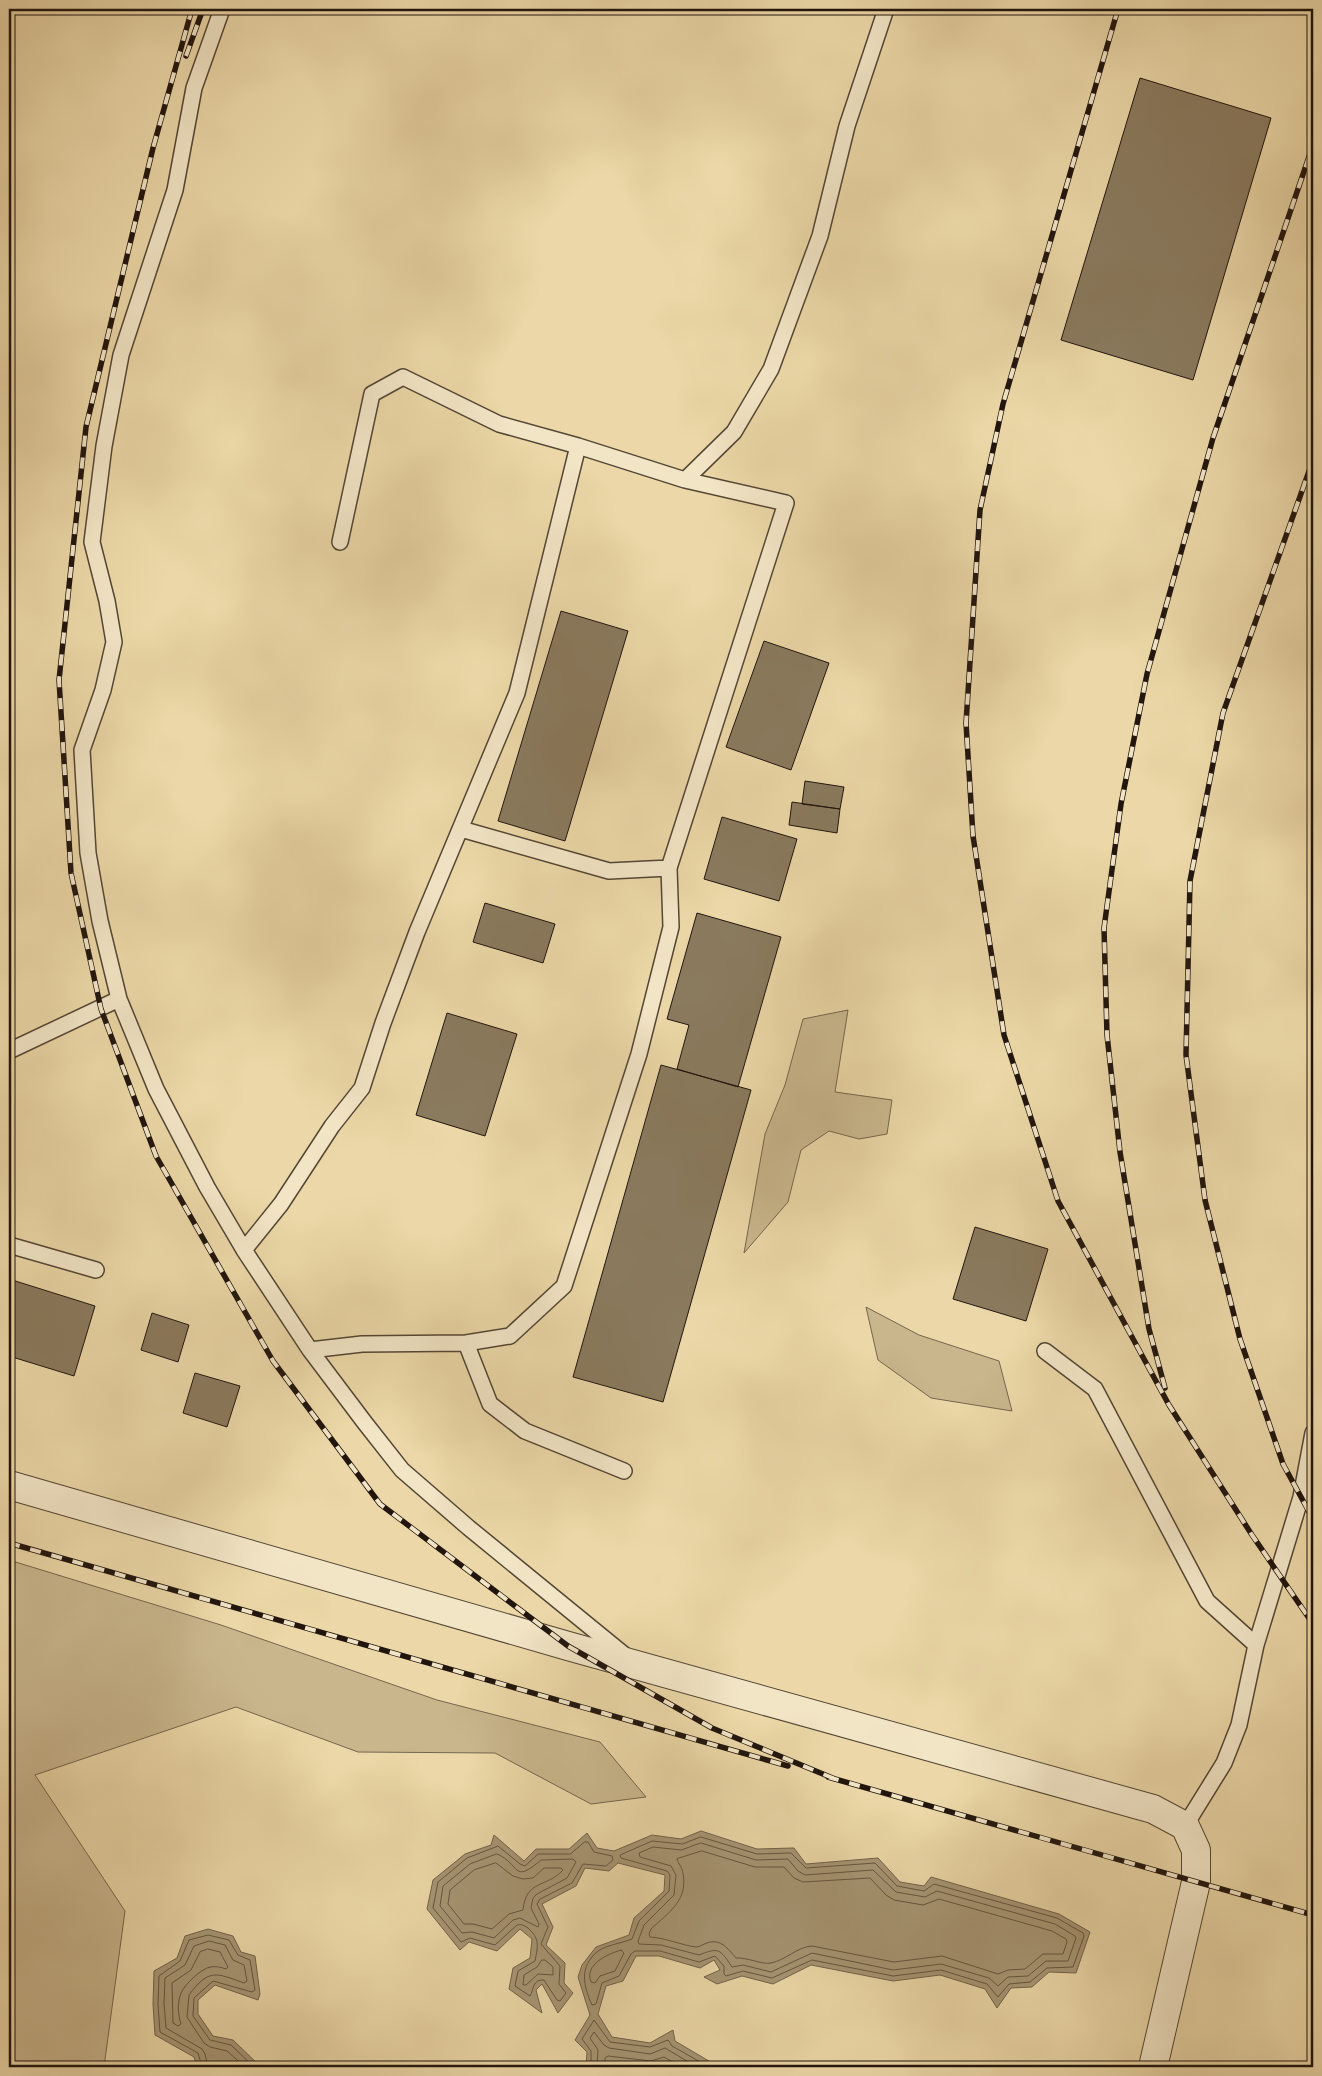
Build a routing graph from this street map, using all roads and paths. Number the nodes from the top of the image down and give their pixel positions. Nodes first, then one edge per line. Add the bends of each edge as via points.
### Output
1 (222, 9) edge
2 (886, 9) edge
3 (578, 446) junction
4 (685, 480) junction
5 (340, 542) dead end
6 (461, 829) junction
7 (669, 868) junction
8 (119, 999) junction
9 (9, 1051) edge
10 (9, 1245) edge
11 (244, 1250) junction
12 (96, 1270) dead end
13 (466, 1343) junction
14 (310, 1350) junction
15 (1045, 1351) dead end
16 (1313, 1433) edge
17 (624, 1471) dead end
18 (9, 1485) edge
19 (1256, 1645) junction
20 (638, 1665) junction
21 (1185, 1826) junction
22 (1153, 2067) edge

1 - 8 lane via 194,88 175,190 121,355 104,446 92,542 114,642 103,690 82,750 88,853
2 - 4 lane via 847,126 820,236 771,369 734,432
3 - 4 lane
3 - 5 lane via 499,424 403,377 372,394
3 - 6 lane via 517,693
4 - 7 lane via 786,503
6 - 7 lane via 609,871
6 - 11 lane via 417,932 362,1088 332,1126 281,1204
7 - 13 lane via 671,927 638,1054 564,1286 510,1336
8 - 9 lane
8 - 11 lane via 156,1089
10 - 12 lane
11 - 14 lane
13 - 14 lane via 362,1344
13 - 17 lane via 490,1404 525,1431
14 - 20 lane via 402,1470
15 - 19 lane via 1095,1389 1207,1602
16 - 19 lane via 1301,1497
18 - 20 street
19 - 21 lane via 1239,1725 1224,1763
20 - 21 street via 1152,1809
21 - 22 street via 1196,1850 1196,1882

